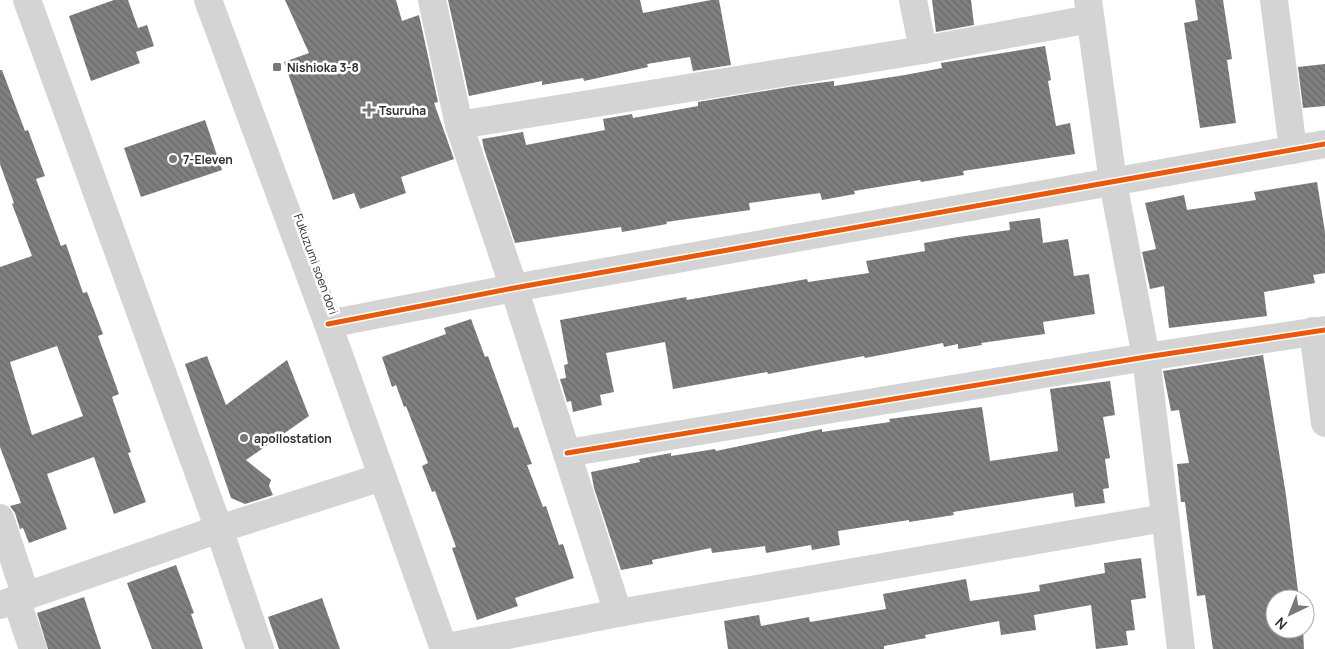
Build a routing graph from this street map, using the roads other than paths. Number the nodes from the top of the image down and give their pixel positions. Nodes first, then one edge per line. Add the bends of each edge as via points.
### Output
1 (27, 0) edge
2 (208, 0) edge
3 (432, 0) edge
4 (913, 0) edge
5 (1274, 0) edge
6 (1089, 10) edge
7 (923, 50) junction
8 (459, 125) junction
9 (1325, 144) edge
10 (1293, 150) junction
11 (1113, 182) junction
12 (514, 288) junction
13 (328, 324) junction
14 (1319, 330) edge
15 (1146, 357) junction
16 (1325, 423) edge
17 (567, 453) junction
18 (382, 477) junction
19 (0, 518) edge
20 (1164, 518) junction
21 (219, 529) junction
22 (14, 600) edge
23 (618, 613) junction
24 (444, 648) edge
25 (32, 649) edge
26 (260, 649) edge
27 (1181, 649) edge

1 - 21 street
2 - 13 street, Fukuzumi soen dori
3 - 8 street
4 - 7 street
5 - 10 street
6 - 7 street
6 - 11 street
7 - 8 street
8 - 12 street
9 - 10 street
10 - 11 street
11 - 12 street
11 - 15 street
12 - 13 street
12 - 17 street
13 - 18 street, Fukuzumi soen dori
14 - 15 street
14 - 16 street
15 - 17 street
15 - 20 street
17 - 23 street
18 - 21 street
18 - 24 street, Fukuzumi soen dori
19 - 22 street
20 - 23 street
20 - 27 street
21 - 22 street
21 - 26 street
22 - 25 street
23 - 24 street

